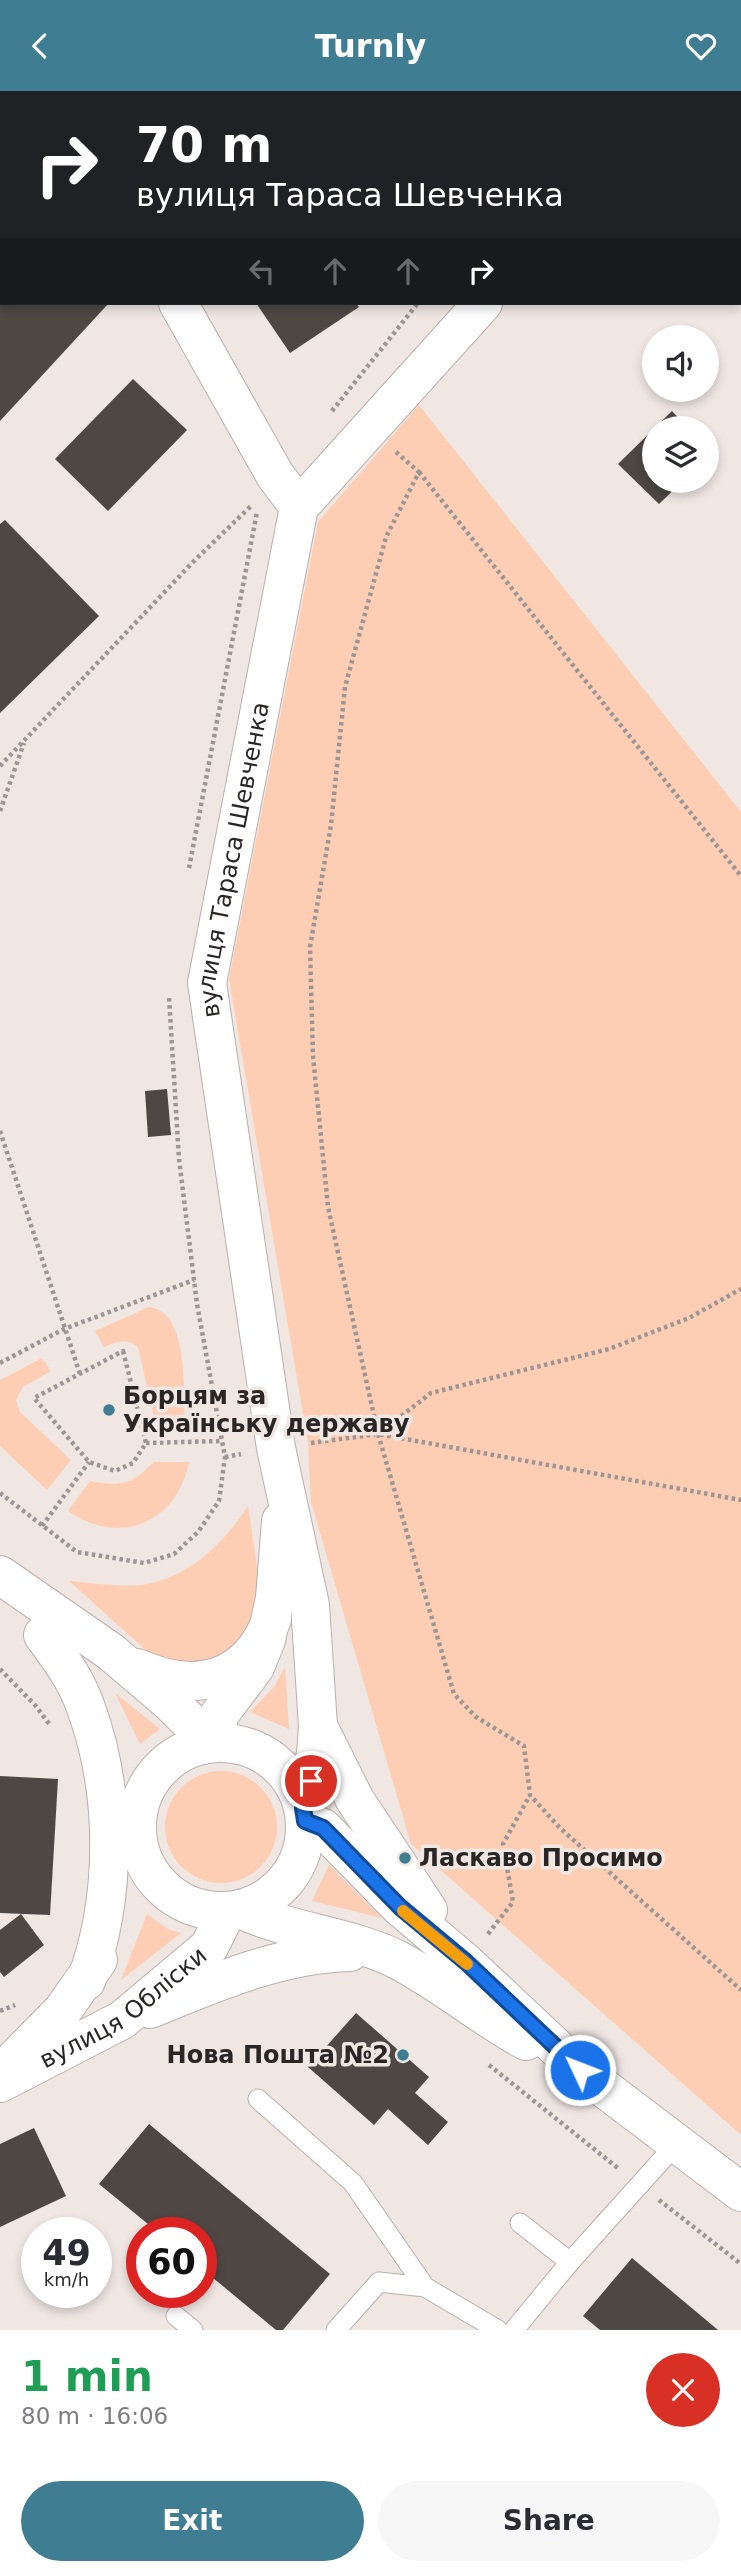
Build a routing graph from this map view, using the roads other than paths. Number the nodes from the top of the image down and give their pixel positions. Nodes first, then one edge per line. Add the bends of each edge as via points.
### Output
1 (179, 305) edge
2 (481, 305) edge
3 (299, 507) junction
4 (284, 1484) junction
5 (0, 1575) edge
6 (0, 1590) edge
7 (272, 1619) junction
8 (43, 1635) junction
9 (111, 1653) junction
10 (318, 1726) junction
11 (208, 1744) junction
12 (139, 1807) junction
13 (304, 1814) junction
14 (139, 1846) junction
15 (234, 1910) junction
16 (476, 1950) junction
17 (393, 1958) junction
18 (86, 1981) junction
19 (122, 2020) junction
20 (580, 2070) junction
21 (0, 2074) edge
22 (0, 2083) edge
23 (258, 2099) dead end
24 (678, 2142) junction
25 (741, 2192) edge
26 (520, 2223) dead end
27 (570, 2262) junction
28 (425, 2287) junction
29 (176, 2316) dead end
30 (193, 2330) edge
31 (336, 2330) edge
32 (498, 2330) edge
33 (514, 2330) edge

1 - 3 main road via 275,475
2 - 3 main road
3 - 4 main road, вулиця Тараса Шевченка via 207,983
4 - 7 main road, вулиця Тараса Шевченка
4 - 10 main road, вулиця Тараса Шевченка via 310,1605
5 - 9 main road
6 - 8 main road
7 - 9 main road via 252,1656 210,1679 167,1679
7 - 11 main road, вулиця Тараса Шевченка via 255,1667 219,1714
8 - 12 main road via 92,1698 127,1769
8 - 18 main road via 68,1669 86,1707 105,1786 106,1885 99,1941
9 - 11 main road
10 - 13 main road, вулиця Тараса Шевченка
10 - 16 main road via 366,1817
11 - 12 main road via 166,1762 149,1782
11 - 13 main road via 241,1745 265,1755 285,1773
12 - 14 main road
13 - 15 main road via 303,1847 285,1882 265,1899
13 - 16 main road via 400,1907
14 - 15 main road via 165,1891 200,1909
14 - 18 main road, вулиця Обліски via 113,1929
15 - 17 main road
15 - 19 main road, вулиця Обліски via 209,1947
16 - 20 main road
17 - 19 main road via 348,1952 267,1965
17 - 20 main road via 511,2033
18 - 21 main road, вулиця Обліски
19 - 22 main road, вулиця Обліски
20 - 24 main road
23 - 28 lane via 354,2183
24 - 25 main road
24 - 27 lane
26 - 27 lane
27 - 33 lane
28 - 31 lane via 379,2282
28 - 32 lane
29 - 30 lane

